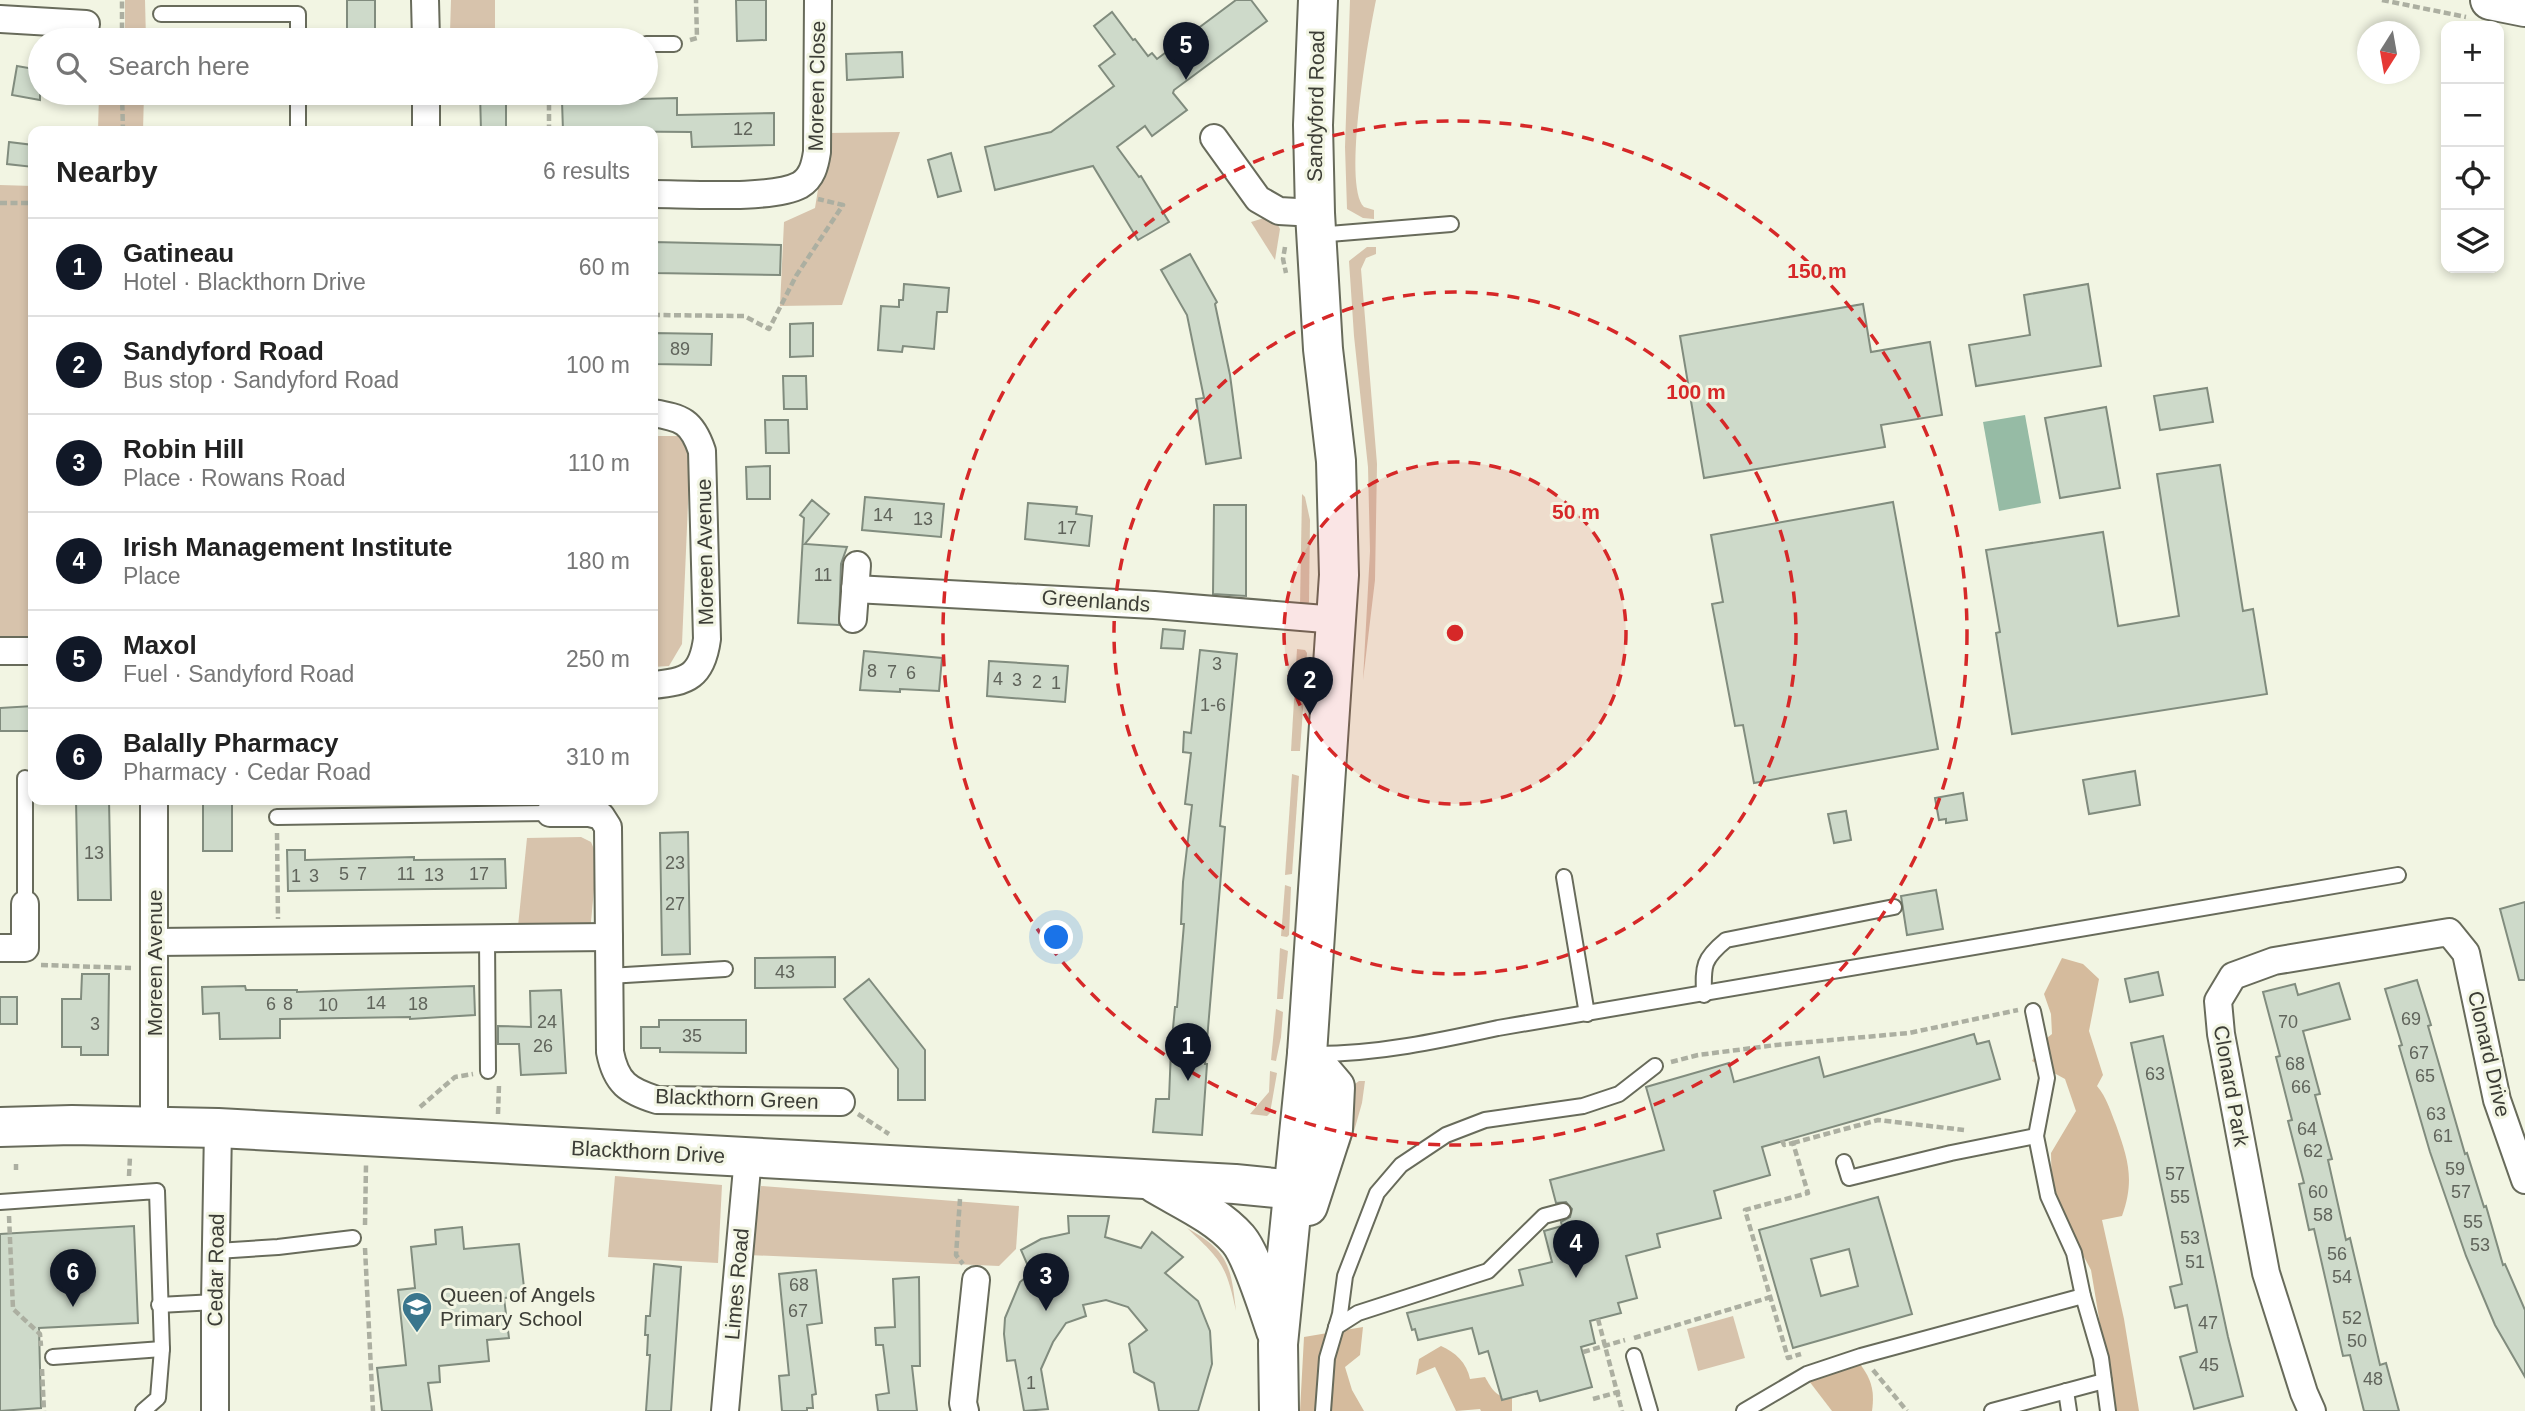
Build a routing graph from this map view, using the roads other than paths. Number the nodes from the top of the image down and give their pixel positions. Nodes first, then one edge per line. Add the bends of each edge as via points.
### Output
1 (425, 0) edge
2 (818, 0) edge
3 (1318, 0) edge
4 (2525, 7) edge
5 (2482, 9) edge
6 (161, 14) dead end
7 (0, 19) edge
8 (86, 23) dead end
9 (298, 28) edge
10 (426, 28) edge
11 (658, 44) edge
12 (674, 44) road end
13 (298, 105) edge
14 (426, 105) edge
15 (298, 126) edge
16 (426, 126) edge
17 (1214, 138) dead end
18 (658, 194) edge
19 (1315, 224) junction
20 (1451, 224) dead end
21 (658, 415) edge
22 (853, 619) dead end
23 (1337, 620) junction
24 (0, 651) edge
25 (28, 652) edge
26 (658, 684) edge
27 (25, 778) dead end
28 (155, 805) edge
29 (550, 813) joint
30 (277, 817) road end
31 (2398, 875) dead end
32 (1564, 877) dead end
33 (25, 904) joint
34 (1894, 907) dead end
35 (2449, 932) joint
36 (609, 937) junction
37 (487, 938) junction
38 (155, 942) junction
39 (13, 948) edge
40 (725, 969) dead end
41 (609, 975) junction
42 (1704, 995) junction
43 (2033, 1011) road end
44 (1587, 1014) junction
45 (1307, 1054) junction
46 (1655, 1066) road end
47 (488, 1071) road end
48 (841, 1102) dead end
49 (154, 1126) junction
50 (0, 1127) edge
51 (218, 1128) junction
52 (2036, 1136) junction
53 (748, 1157) junction
54 (1844, 1162) dead end
55 (1148, 1179) junction
56 (2525, 1180) edge
57 (1295, 1190) junction
58 (0, 1202) edge
59 (1563, 1211) dead end
60 (353, 1238) dead end
61 (217, 1251) junction
62 (1289, 1251) junction
63 (976, 1280) road end
64 (2083, 1296) junction
65 (215, 1303) junction
66 (159, 1305) junction
67 (1336, 1327) junction
68 (1279, 1339) junction
69 (162, 1349) junction
70 (1634, 1356) dead end
71 (53, 1357) dead end
72 (2104, 1381) junction
73 (2067, 1391) junction
74 (143, 1411) edge
75 (215, 1411) edge
76 (725, 1411) edge
77 (965, 1411) edge
78 (1279, 1411) edge
79 (1323, 1411) edge
80 (1650, 1411) edge
81 (1744, 1411) edge
82 (1992, 1411) edge
83 (2069, 1411) edge
84 (2108, 1411) edge
85 (2312, 1411) edge

1 - 10 street
2 - 18 street, Moreen Close via 814,170 802,184 783,191
3 - 19 main road, Sandyford Road
4 - 5 main road
6 - 9 lane via 298,14
7 - 8 street
11 - 12 lane
13 - 15 lane
14 - 16 street
17 - 19 street, Sandyford Road via 1258,199
19 - 20 lane
19 - 23 main road, Sandyford Road via 1336,461
21 - 26 street, Moreen Avenue via 678,418 695,431 702,450 707,639 704,659 694,675
22 - 23 street, Greenlands via 856,577
23 - 45 main road, Sandyford Road
24 - 25 street
27 - 33 lane
28 - 38 street, Moreen Avenue
29 - 30 lane, Blackthorn Green
29 - 36 street, Blackthorn Green via 589,813 601,816 608,827
31 - 42 lane
32 - 44 lane
33 - 39 street
34 - 42 lane via 1726,940 1709,954 1703,973
35 - 56 street, Clonard Drive via 2466,953 2497,1100
35 - 85 street, Clonard Park via 2273,961 2233,976 2217,1000 2266,1273
36 - 37 street
36 - 41 street, Blackthorn Green
37 - 38 street
37 - 47 lane
38 - 49 street, Moreen Avenue
40 - 41 lane
41 - 48 street, Blackthorn Green via 614,1070 623,1084 639,1094 657,1100
42 - 44 lane
43 - 52 lane via 2047,1078
44 - 45 lane via 1404,1048
45 - 57 main road, Sandyford Road
45 - 62 main road, Sandyford Road via 1335,1087 1333,1129 1314,1193
46 - 67 lane via 1619,1094 1583,1105 1485,1120 1446,1135 1401,1165 1377,1193 1366,1218 1345,1276
49 - 50 main road, Blackthorn Drive
49 - 51 main road, Blackthorn Drive
51 - 53 main road, Blackthorn Drive
51 - 61 street, Cedar Road
52 - 54 lane via 1849,1178
52 - 64 lane via 2048,1196 2074,1253
53 - 55 main road, Blackthorn Drive
53 - 76 street, Limes Road
55 - 57 main road, Blackthorn Drive
55 - 68 main road via 1207,1214 1239,1240
57 - 62 main road, Sandyford Road
58 - 66 lane via 157,1191
59 - 67 lane via 1544,1216 1488,1271 1357,1313
60 - 61 lane
61 - 65 street, Cedar Road
62 - 68 main road, Sandyford Road
63 - 77 street
64 - 72 lane
64 - 81 lane via 1807,1374
65 - 66 lane
65 - 75 street, Cedar Road
66 - 69 lane
67 - 79 lane via 1327,1358
68 - 78 main road, Sandyford Road
69 - 71 lane
69 - 74 lane via 158,1398
70 - 80 lane
72 - 73 lane
72 - 84 lane
73 - 82 lane
73 - 83 lane

